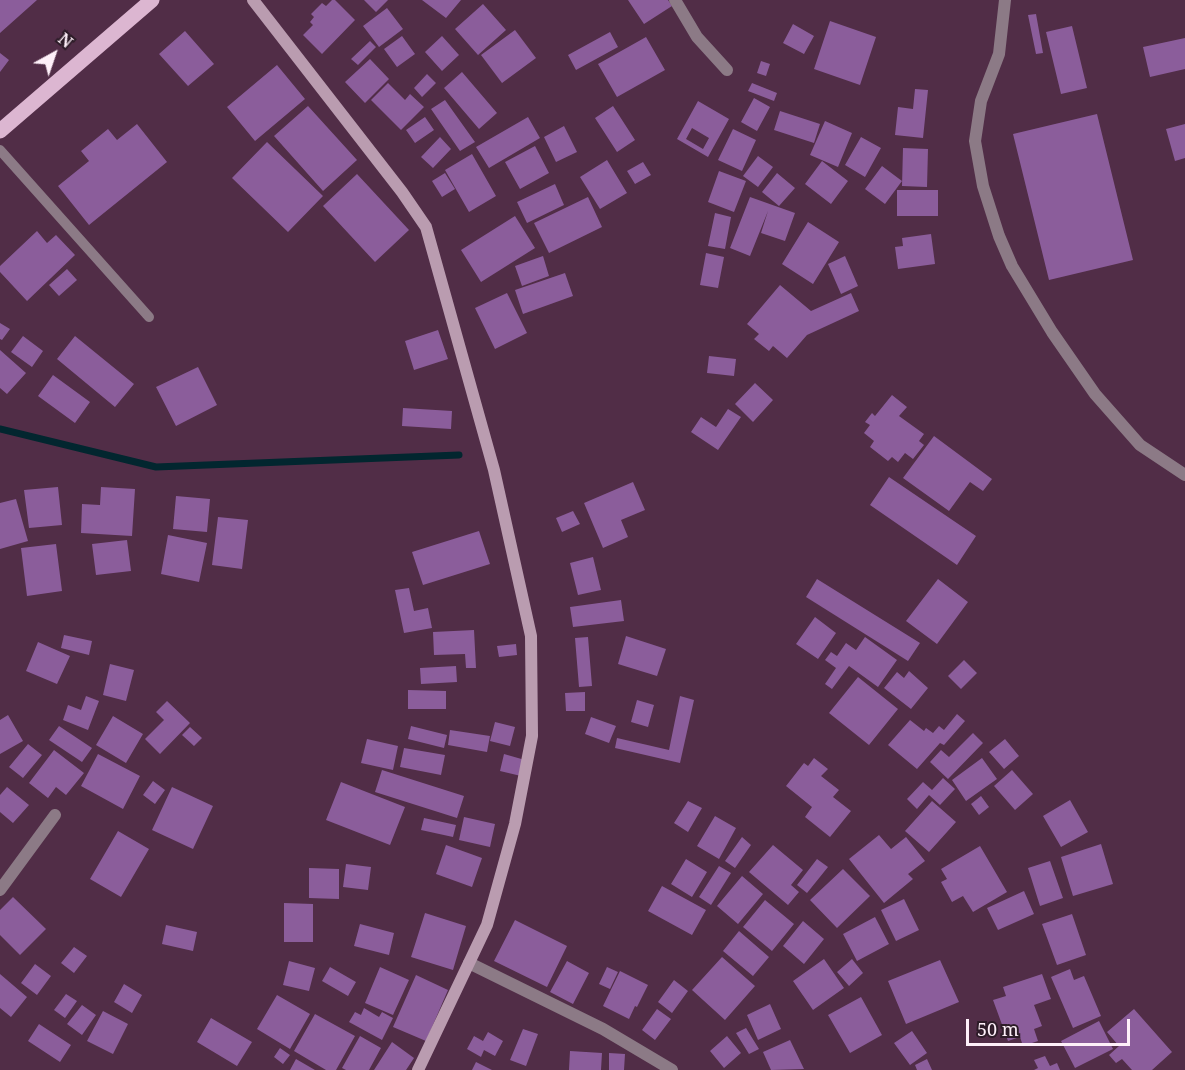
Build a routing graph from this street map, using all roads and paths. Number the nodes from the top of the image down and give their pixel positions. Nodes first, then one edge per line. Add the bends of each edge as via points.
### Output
1 (152, 0) edge
2 (253, 0) edge
3 (675, 0) edge
4 (1005, 0) edge
5 (727, 70) dead end
6 (0, 131) edge
7 (0, 150) edge
8 (149, 317) dead end
9 (1185, 475) edge
10 (55, 815) dead end
11 (0, 891) edge
12 (469, 963) junction
13 (418, 1070) edge
14 (672, 1070) edge

1 - 6 main road
2 - 12 street via 426,227 494,470 531,636 532,736 515,824 487,925
3 - 5 street via 698,37
4 - 9 street via 999,54 981,101 975,141 983,186 999,236 1012,266 1052,332 1095,394 1140,445
7 - 8 lane
10 - 11 street
12 - 13 street
12 - 14 street via 603,1029

